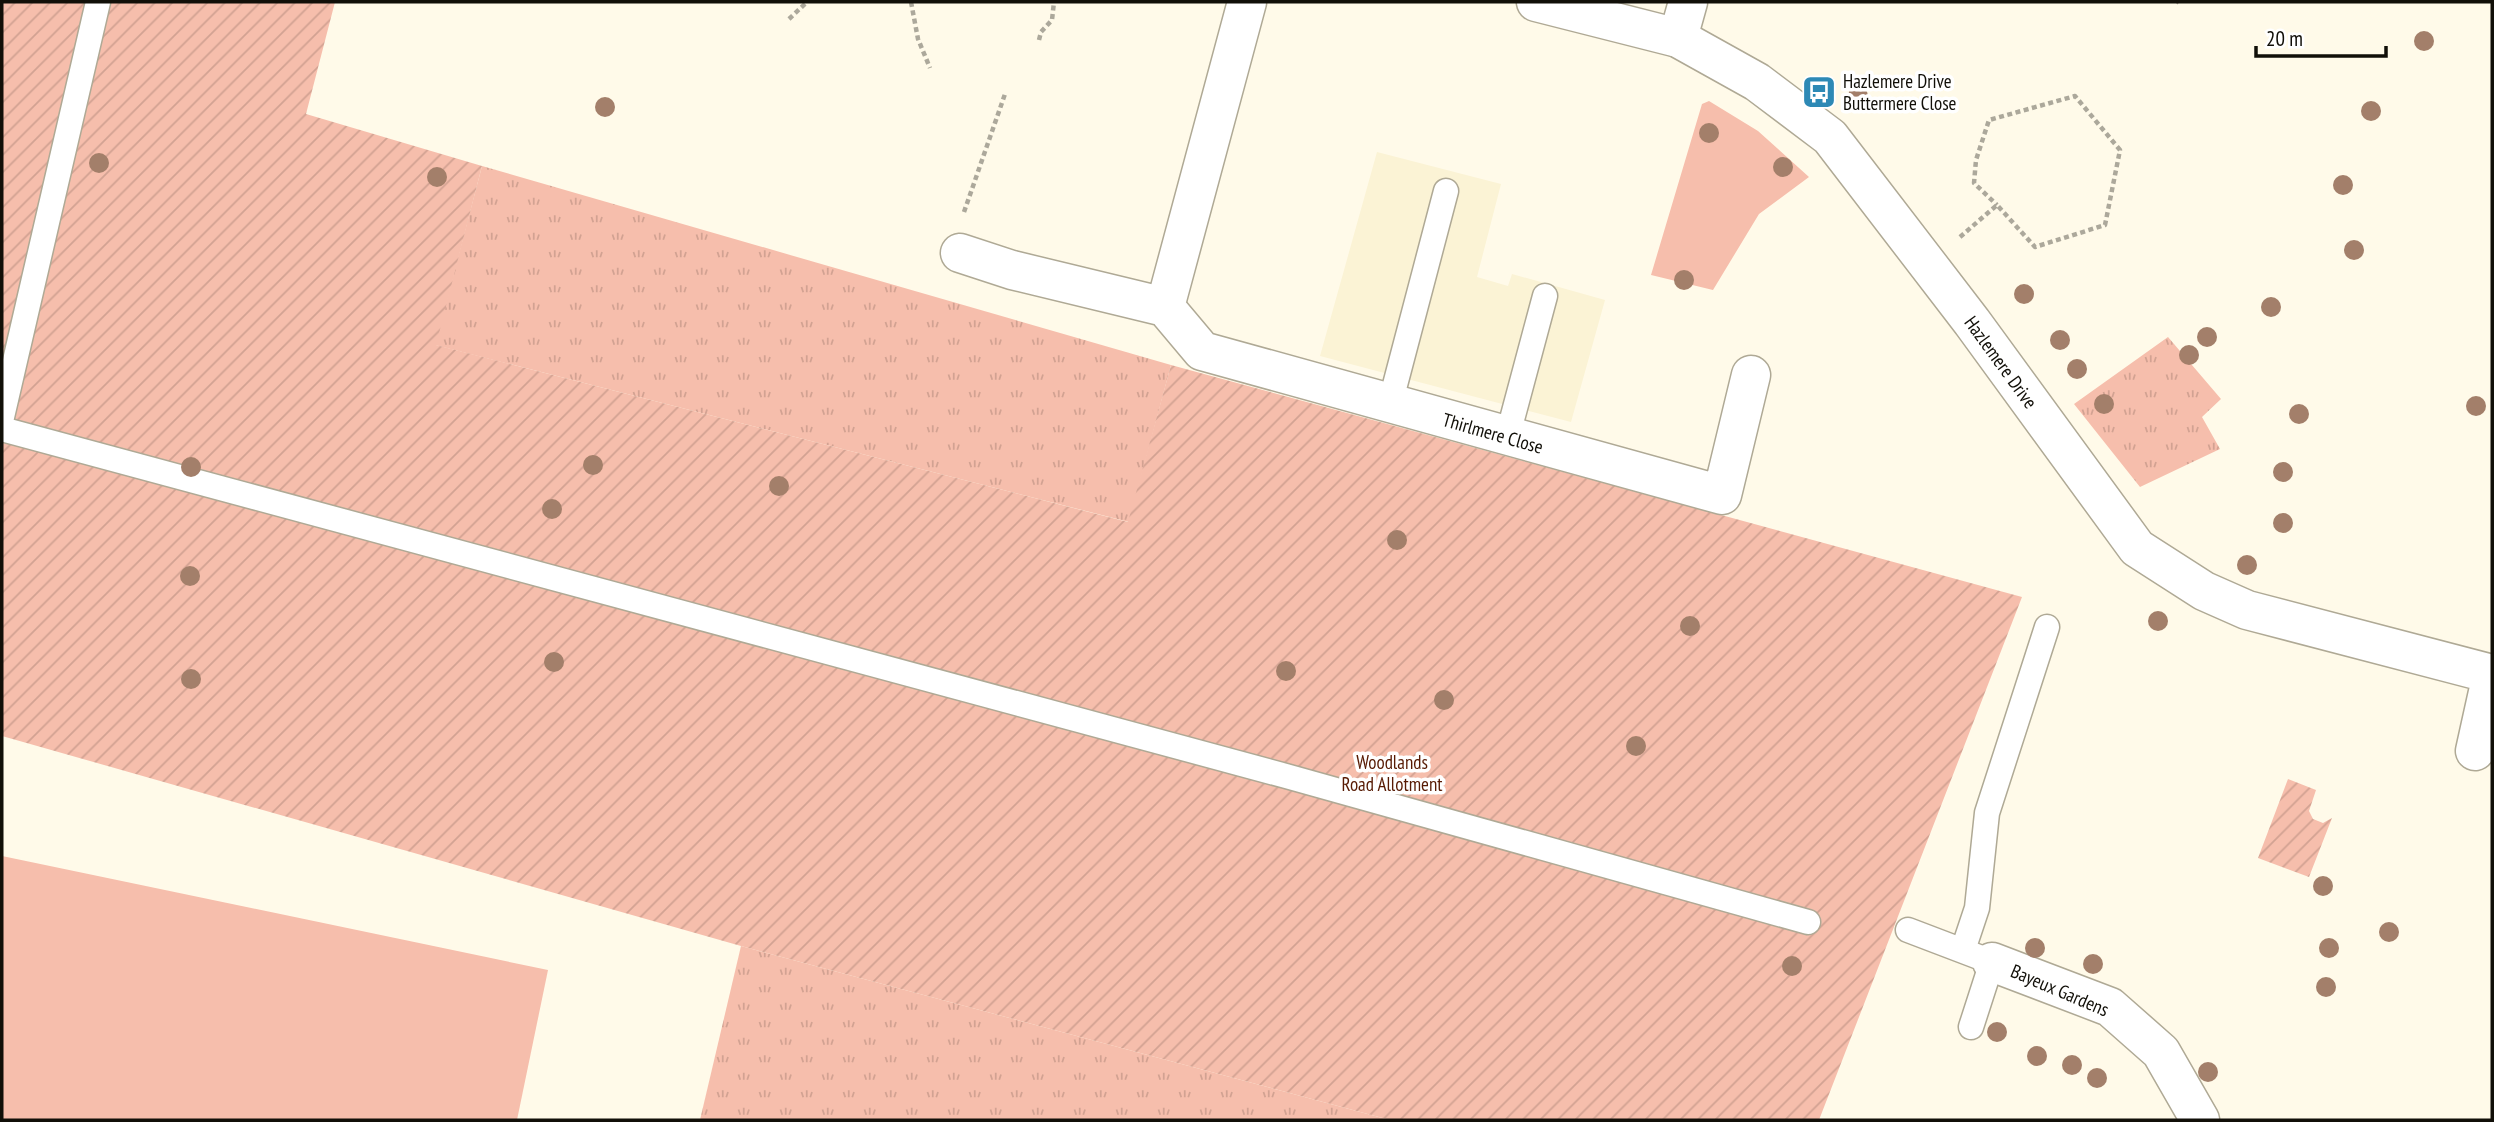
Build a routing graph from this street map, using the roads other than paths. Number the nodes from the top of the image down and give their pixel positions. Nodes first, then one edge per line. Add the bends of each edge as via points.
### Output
1 (98, 2) edge
2 (1247, 2) edge
3 (1536, 2) edge
4 (1688, 2) edge
5 (1678, 38) junction
6 (1446, 191) dead end
7 (960, 238) road end
8 (1545, 296) dead end
9 (1164, 307) junction
10 (1751, 375) dead end
11 (1390, 404) junction
12 (2, 417) edge
13 (2, 429) edge
14 (1507, 438) junction
15 (2047, 627) dead end
16 (2475, 751) dead end
17 (1808, 922) dead end
18 (1908, 930) dead end
19 (1978, 956) junction
20 (1971, 1027) dead end
21 (2200, 1120) edge

1 - 12 lane
2 - 9 street
3 - 5 street, Hazlemere Drive
4 - 5 street
5 - 16 street, Hazlemere Drive via 1757,82 1830,137 2137,548 2204,591 2247,610 2492,674
6 - 11 lane
7 - 9 street via 1012,270
8 - 14 lane
9 - 11 street, Thirlmere Close via 1202,351
10 - 14 street, Thirlmere Close via 1722,495
11 - 14 street, Thirlmere Close
13 - 17 lane
15 - 19 lane via 1987,813 1977,908
18 - 19 lane, Bayeux Gardens
19 - 20 lane, Bayeux Gardens
19 - 21 street, Bayeux Gardens via 2109,1007 2161,1052

